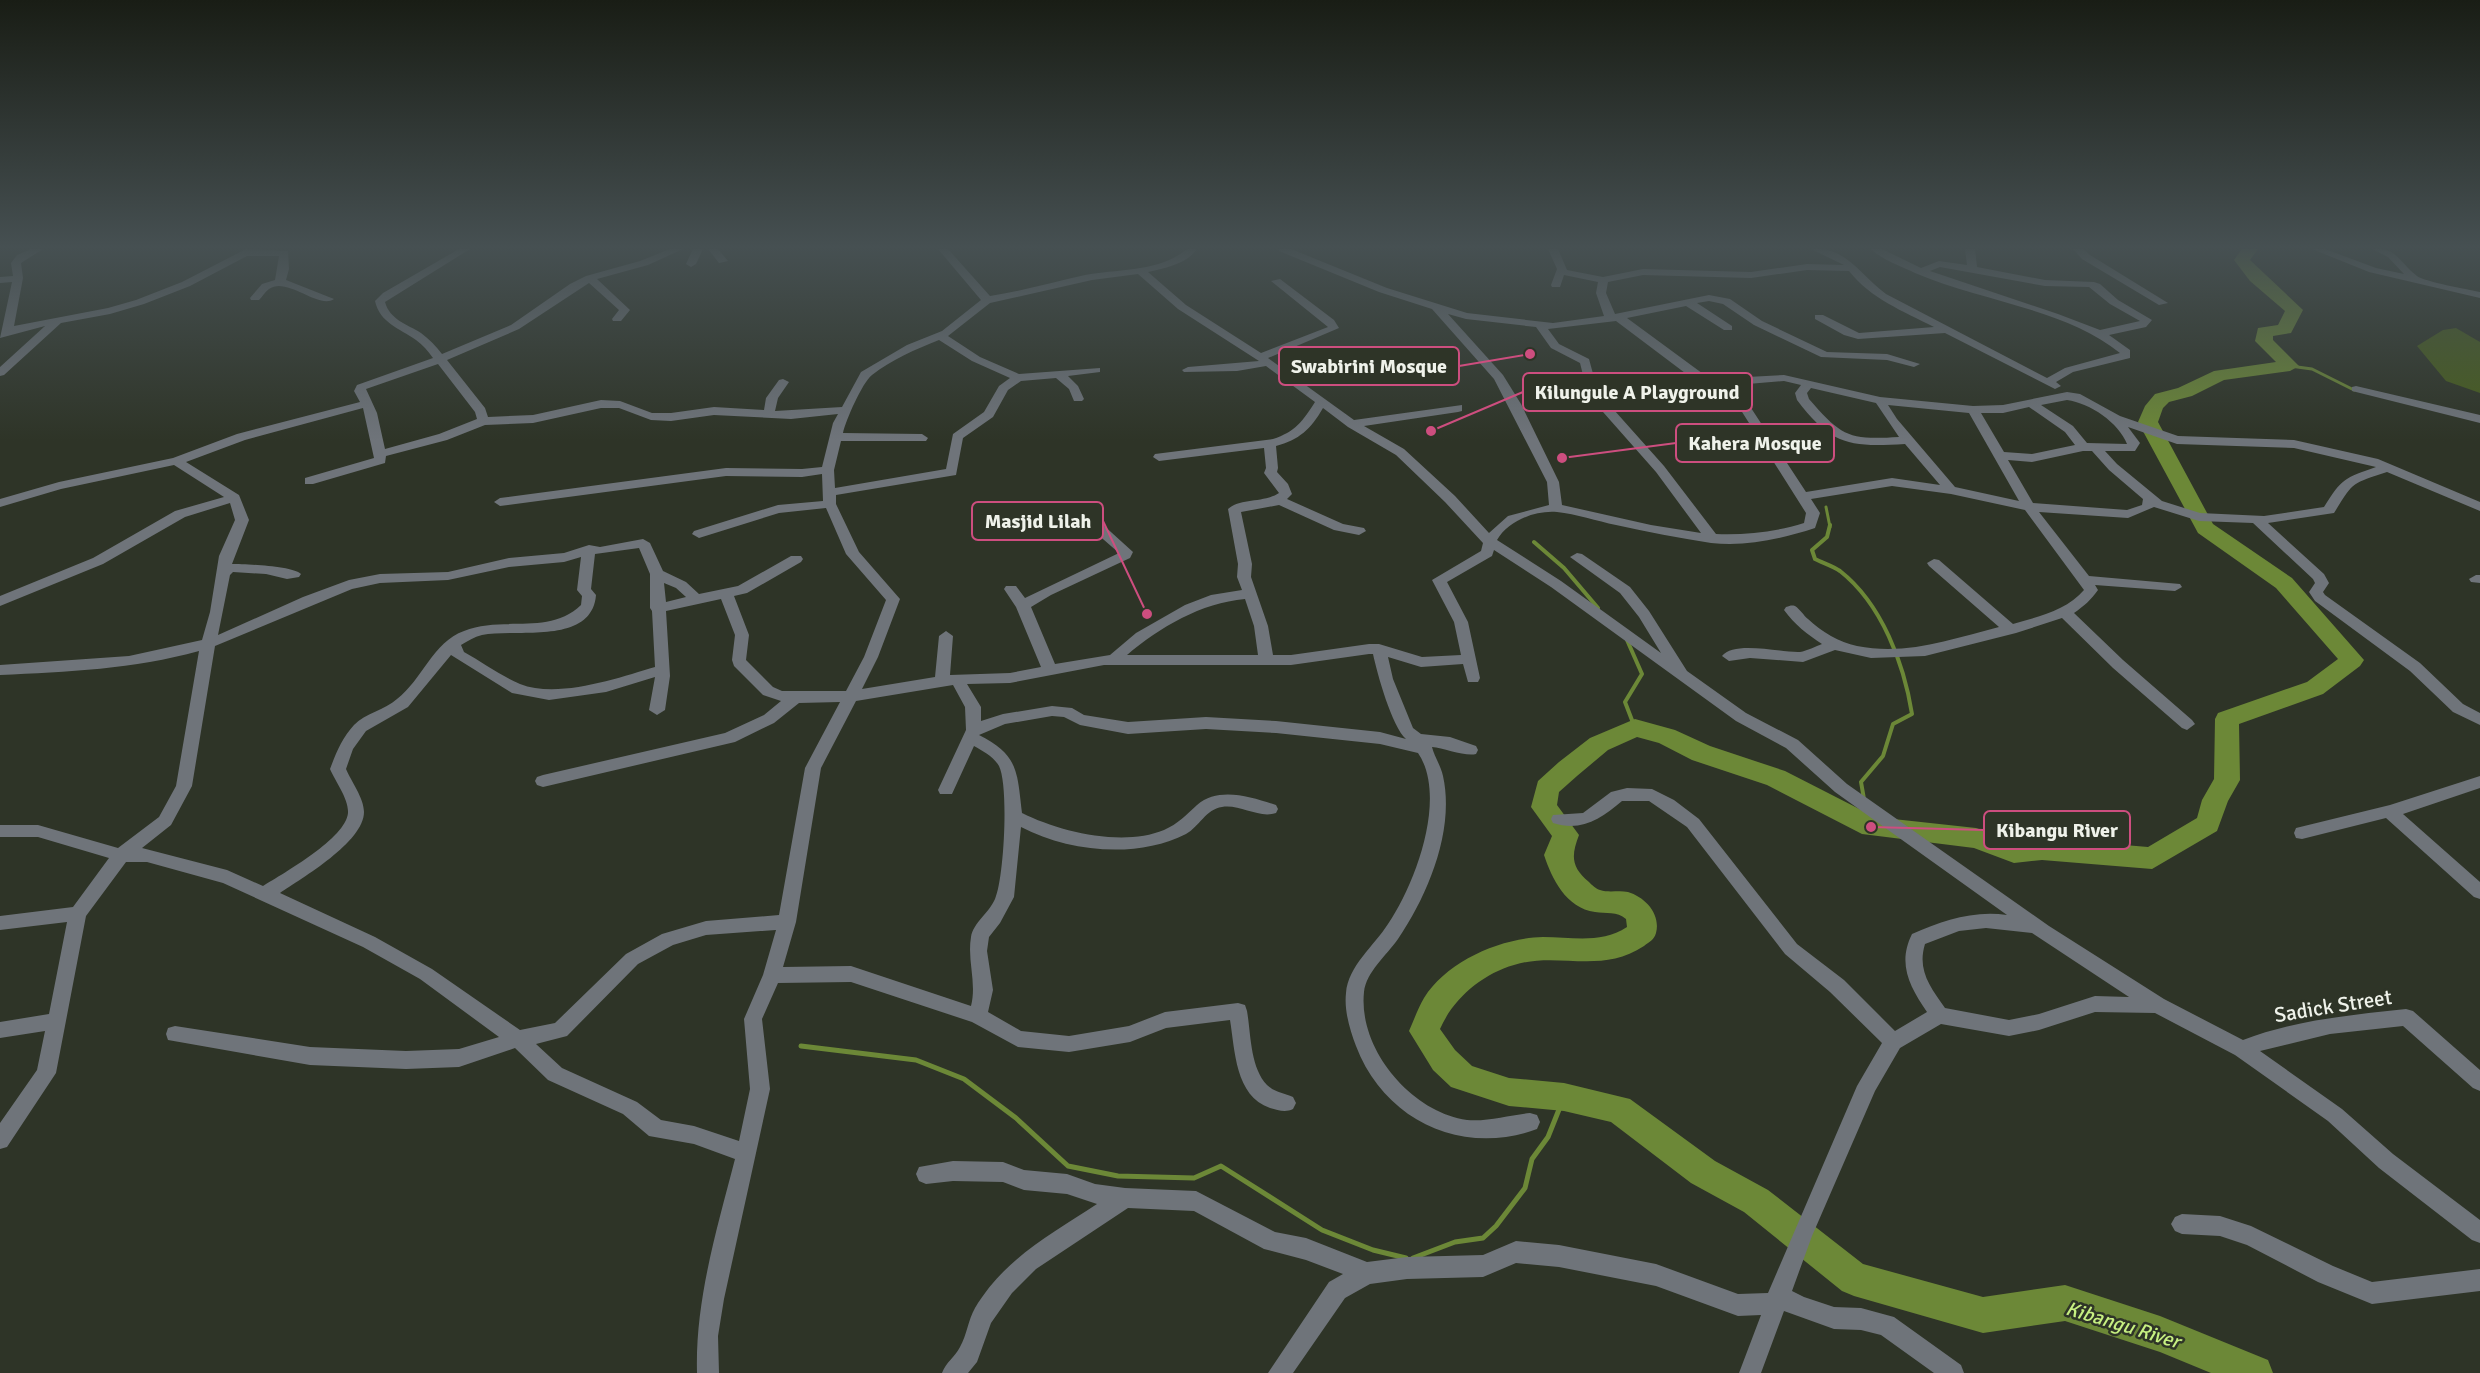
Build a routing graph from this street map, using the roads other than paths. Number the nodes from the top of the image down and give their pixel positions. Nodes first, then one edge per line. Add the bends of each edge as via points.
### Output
1 (10, 313) edge
2 (94, 313) edge
3 (387, 313) edge
4 (534, 313) edge
5 (623, 313) edge
6 (970, 313) edge
7 (1191, 313) edge
8 (1319, 313) edge
9 (1442, 313) edge
10 (1455, 313) edge
11 (1612, 313) edge
12 (1633, 313) edge
13 (1707, 313) edge
14 (1744, 313) edge
15 (1914, 313) edge
16 (2039, 313) edge
17 (2135, 313) edge
18 (1614, 317) junction
19 (1819, 318) dead end
20 (617, 319) dead end
21 (58, 321) junction
22 (1540, 325) junction
23 (1728, 328) dead end
24 (1945, 330) junction
25 (4, 333) edge
26 (2097, 334) junction
27 (940, 336) junction
28 (439, 359) junction
29 (1263, 360) junction
30 (1914, 364) dead end
31 (1096, 370) dead end
32 (1188, 370) dead end
33 (0, 373) edge
34 (1060, 375) junction
35 (1018, 378) junction
36 (783, 382) dead end
37 (2048, 382) junction
38 (1729, 383) junction
39 (1808, 384) junction
40 (2356, 389) dead end
41 (2080, 398) junction
42 (1078, 399) dead end
43 (1880, 401) junction
44 (1321, 402) junction
45 (2029, 402) junction
46 (366, 404) junction
47 (1458, 408) dead end
48 (845, 410) junction
49 (1973, 410) junction
50 (769, 413) junction
51 (2116, 418) junction
52 (2480, 419) edge
53 (483, 421) junction
54 (1352, 424) junction
55 (836, 437) junction
56 (922, 438) dead end
57 (1909, 440) junction
58 (1269, 443) junction
59 (2089, 447) junction
60 (381, 454) junction
61 (2001, 456) junction
62 (1159, 457) dead end
63 (176, 462) junction
64 (2389, 467) junction
65 (828, 470) junction
66 (309, 481) dead end
67 (1951, 490) junction
68 (1801, 497) junction
69 (234, 498) junction
70 (829, 499) junction
71 (1279, 500) junction
72 (2149, 500) junction
73 (500, 502) dead end
74 (0, 503) edge
75 (2029, 507) junction
76 (2480, 507) edge
77 (1556, 508) junction
78 (1085, 516) dead end
79 (2260, 519) junction
80 (1359, 531) dead end
81 (699, 534) dead end
82 (1713, 539) junction
83 (1489, 541) junction
84 (589, 549) junction
85 (1577, 557) dead end
86 (796, 559) dead end
87 (1934, 563) dead end
88 (224, 573) junction
89 (294, 574) dead end
90 (657, 574) junction
91 (2085, 580) junction
92 (2175, 587) dead end
93 (1011, 590) dead end
94 (1250, 594) junction
95 (727, 595) junction
96 (0, 601) edge
97 (698, 601) junction
98 (1023, 606) junction
99 (657, 608) junction
100 (1791, 610) dead end
101 (2063, 611) junction
102 (2011, 630) junction
103 (946, 636) dead end
104 (208, 643) junction
105 (453, 644) junction
106 (1835, 644) junction
107 (1379, 649) junction
108 (1729, 656) dead end
109 (1266, 659) junction
110 (1470, 659) junction
111 (1114, 660) junction
112 (1048, 668) junction
113 (0, 670) edge
114 (663, 670) junction
115 (1682, 675) junction
116 (1473, 678) dead end
117 (950, 680) junction
118 (851, 696) junction
119 (795, 698) junction
120 (657, 710) dead end
121 (2480, 720) edge
122 (2187, 724) dead end
123 (973, 734) junction
124 (1422, 744) junction
125 (1470, 750) dead end
126 (543, 781) dead end
127 (2480, 782) edge
128 (946, 790) dead end
129 (1270, 808) dead end
130 (2389, 811) junction
131 (1014, 816) junction
132 (1559, 819) dead end
133 (0, 831) edge
134 (2302, 833) dead end
135 (121, 855) junction
136 (2460, 873) junction
137 (2480, 881) edge
138 (2480, 892) edge
139 (265, 894) junction
140 (78, 914) junction
141 (787, 922) junction
142 (0, 923) edge
143 (2043, 932) junction
144 (772, 975) junction
145 (2157, 1005) junction
146 (1939, 1015) junction
147 (978, 1016) junction
148 (55, 1021) junction
149 (0, 1030) edge
150 (175, 1034) dead end
151 (518, 1039) junction
152 (1893, 1042) junction
153 (2242, 1049) junction
154 (2480, 1082) edge
155 (1286, 1103) dead end
156 (1530, 1122) dead end
157 (0, 1140) edge
158 (747, 1154) junction
159 (926, 1174) dead end
160 (1125, 1198) junction
161 (2182, 1224) dead end
162 (2480, 1233) edge
163 (1367, 1273) junction
164 (2480, 1280) edge
165 (1776, 1299) junction
166 (1751, 1372) edge
167 (708, 1373) edge
168 (953, 1373) edge
169 (1279, 1373) edge
170 (1953, 1373) edge

1 - 25 street
2 - 21 street
3 - 28 street via 392,321 424,341
4 - 28 street via 514,327
5 - 20 street
6 - 27 street
7 - 29 street
8 - 29 street via 1334,328
9 - 77 street via 1499,376 1553,483
10 - 22 street
11 - 18 street
12 - 18 street
13 - 23 street
14 - 30 street via 1825,355 1887,357
15 - 24 street
16 - 26 street
17 - 26 street via 2147,320 2142,325
18 - 22 street
18 - 38 street via 1701,380
19 - 24 street via 1858,336
21 - 25 street
21 - 33 street
22 - 82 street via 1555,346 1585,362 1592,393 1660,469
24 - 37 street
26 - 37 street via 2120,347 2126,356 2070,370
27 - 35 street via 976,359
27 - 48 street via 887,359 865,374
28 - 46 street via 362,387
28 - 53 street via 481,411
29 - 32 street via 1251,368
29 - 44 street
31 - 34 street
34 - 35 street
34 - 42 street via 1074,388
35 - 70 street via 1003,388 989,414 957,437 952,472
36 - 50 street via 772,398
37 - 41 street
38 - 39 street via 1784,378
38 - 68 street
39 - 43 street
39 - 57 street via 1802,393 1803,400 1837,436 1858,442
40 - 52 street
41 - 45 street via 2057,396
41 - 51 street
43 - 49 street
43 - 57 street
44 - 54 street
44 - 58 street via 1302,431
45 - 49 street via 2003,409
45 - 59 street
46 - 60 street
46 - 63 street via 241,436
47 - 54 street
48 - 50 street
48 - 55 street
49 - 61 street
50 - 53 street via 714,411 651,416 620,405 601,404 544,417
51 - 59 street via 2133,446
51 - 64 street via 2176,440 2294,444
53 - 60 street
54 - 83 street via 1400,452
55 - 56 street
55 - 65 street
57 - 67 street
58 - 62 street
58 - 71 street via 1270,473 1286,494
59 - 61 street via 2032,458
59 - 72 street
60 - 66 street via 381,460
61 - 75 street
63 - 69 street
63 - 74 street via 59,486
64 - 76 street
64 - 79 street via 2351,480 2329,510
65 - 70 street
65 - 73 street via 715,474
67 - 68 street via 1892,482
67 - 75 street
68 - 82 street via 1813,513 1810,525 1769,538
69 - 88 street via 242,520 226,556
69 - 96 street via 180,514 98,561
70 - 81 street via 778,509
70 - 118 street via 853,554 893,599
71 - 80 street via 1340,527
71 - 94 street via 1234,509
72 - 75 street via 2148,507 2128,514
72 - 79 street via 2199,517
75 - 91 street
77 - 82 street
77 - 83 street via 1512,518 1497,528
78 - 98 street via 1125,555
79 - 121 street via 2261,526 2319,577 2322,583 2316,592 2320,598 2415,667 2458,708
83 - 110 street via 1487,553 1439,580 1461,622
83 - 115 street
84 - 90 street via 600,551 643,543
84 - 104 street via 565,558 516,561 450,576 372,579 335,589
84 - 105 street via 585,590 589,595 588,606 573,619 551,626 515,626 465,634
85 - 115 street via 1625,590
86 - 95 street
87 - 102 street
88 - 89 street via 229,568 245,568
88 - 104 street
90 - 97 street via 681,585
90 - 99 street
91 - 92 street
91 - 101 street via 2090,593
93 - 98 street
94 - 109 street via 1261,626
94 - 111 street via 1200,604 1120,650
95 - 97 street
95 - 119 street via 742,635 741,666 768,691
97 - 99 street
98 - 112 street
99 - 114 street
100 - 106 street via 1801,622
101 - 102 street
101 - 122 street
102 - 106 street via 1920,652 1856,651
103 - 117 street
104 - 113 street via 101,666
104 - 135 street via 184,786 165,821
105 - 114 street via 458,655 517,689 549,695 606,687
105 - 139 street via 403,703 361,727 346,747 338,769 357,811 352,827
106 - 108 street via 1803,657 1749,653
107 - 109 street via 1291,660
107 - 110 street via 1421,662
107 - 124 street via 1386,680 1407,730
109 - 111 street
110 - 116 street
111 - 112 street
112 - 117 street via 1010,678
114 - 120 street
115 - 143 street via 1740,717 1792,744 1841,788
117 - 118 street
117 - 123 street via 973,707
118 - 119 street
118 - 141 street via 813,768
119 - 126 street via 769,719 729,738
123 - 124 street via 1003,719 1052,711 1128,728 1206,723
123 - 128 street
123 - 131 street via 1004,758 1010,769
124 - 125 street via 1450,743
124 - 156 street via 1438,786 1427,859 1407,910 1358,980 1354,999 1359,1025 1370,1058 1390,1089 1421,1112 1467,1129
127 - 130 street
129 - 131 street via 1234,800 1218,801 1206,806 1183,828 1158,838 1116,843 1046,833
130 - 134 street
130 - 136 street
131 - 147 street via 1005,897 980,934 978,951 984,990
132 - 152 street via 1585,819 1617,796 1627,794 1652,795 1668,804 1692,823 1791,949 1837,986
133 - 135 street via 38,831
135 - 139 street via 147,855 227,877
135 - 140 street
136 - 137 street
136 - 138 street
139 - 151 street via 369,942 426,974
140 - 142 street
140 - 148 street
141 - 144 street
141 - 151 street via 706,928 668,939 632,959 560,1030
143 - 145 street
143 - 146 street via 1991,918 1955,924 1917,939 1910,965
144 - 147 street via 851,974
144 - 158 street via 753,1019 760,1089
145 - 146 street via 2095,1004 2009,1028
145 - 153 street
146 - 152 street
147 - 155 street via 1018,1039 1069,1044 1130,1034 1165,1020 1238,1011 1250,1080 1270,1101
148 - 149 street
148 - 157 street via 46,1073
150 - 151 street via 310,1056 406,1060 459,1058
151 - 158 street via 555,1074 630,1108 656,1129 694,1135
152 - 165 street via 1867,1086
153 - 154 street, Sadick Street via 2270,1038 2330,1026 2406,1017
153 - 162 street via 2335,1115 2386,1161
158 - 167 street via 724,1238 707,1335
159 - 160 street via 1003,1172 1024,1180 1067,1184 1095,1194
160 - 163 street via 1196,1201 1272,1242 1306,1249
160 - 168 street via 1028,1261 1004,1285 982,1317 969,1354
161 - 164 street via 2220,1226 2251,1236 2372,1293
163 - 165 street via 1483,1266 1516,1252 1559,1256 1656,1275 1738,1305
163 - 169 street via 1337,1290
165 - 166 street
165 - 170 street via 1834,1318 1886,1325

